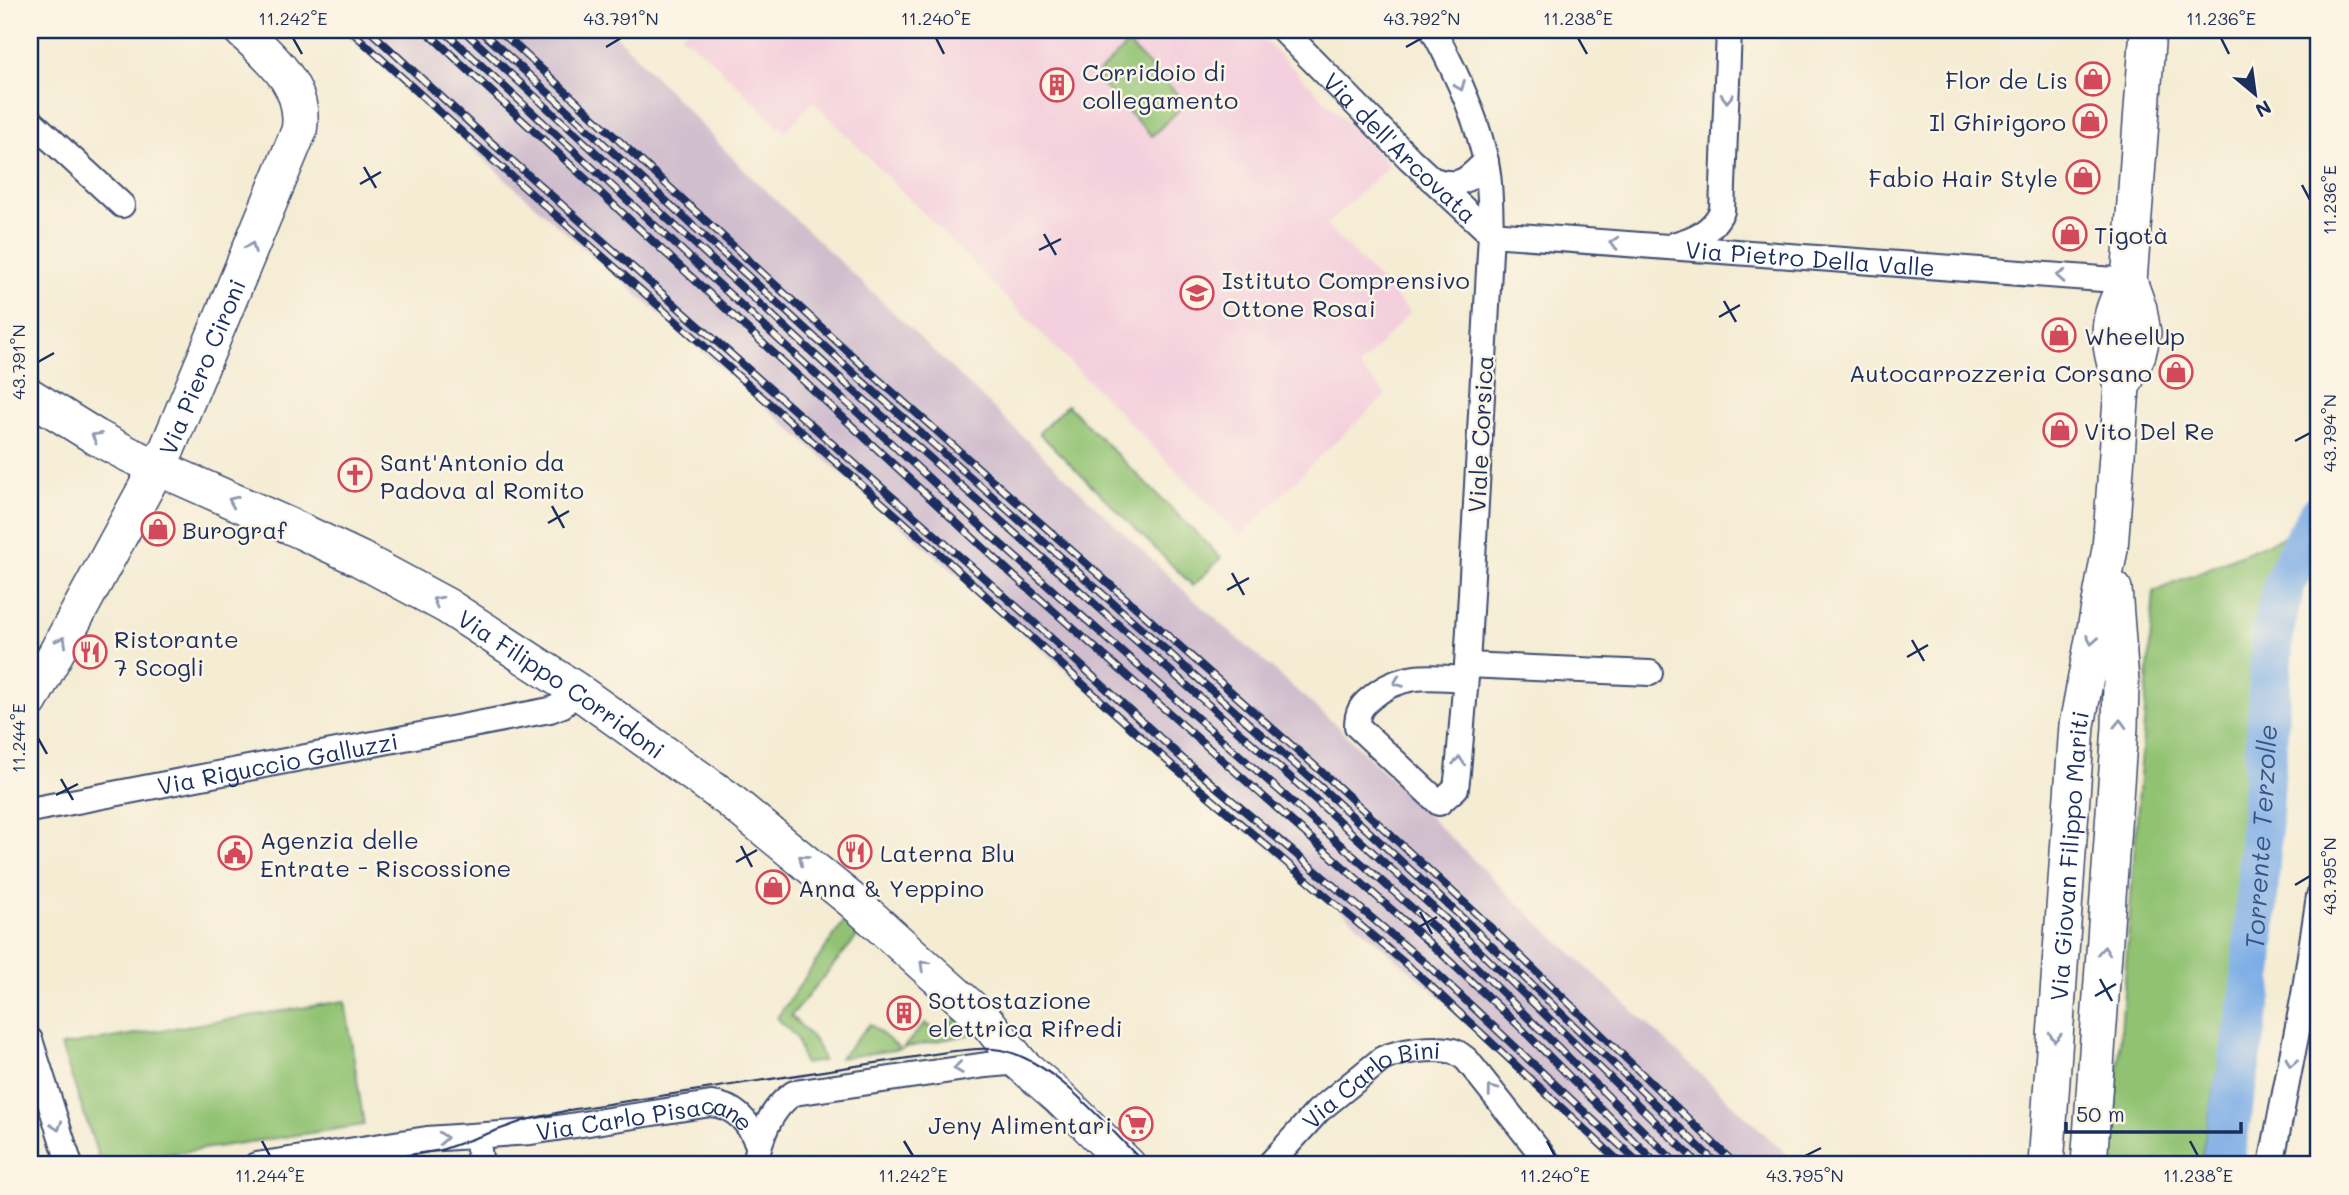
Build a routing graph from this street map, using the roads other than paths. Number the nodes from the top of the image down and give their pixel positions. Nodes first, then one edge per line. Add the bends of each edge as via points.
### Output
1 (241, 30) edge
2 (1283, 30) edge
3 (1433, 30) edge
4 (1730, 30) edge
5 (2148, 30) edge
6 (2166, 30) edge
7 (2146, 67) junction
8 (30, 120) edge
9 (1486, 161) junction
10 (1431, 179) junction
11 (122, 205) dead end
12 (1491, 234) junction
13 (1662, 247) junction
14 (2129, 281) junction
15 (30, 396) edge
16 (157, 467) junction
17 (2110, 549) junction
18 (1466, 672) junction
19 (1650, 673) dead end
20 (564, 682) junction
21 (30, 701) edge
22 (30, 810) edge
23 (2319, 896) edge
24 (30, 1040) edge
25 (1026, 1068) junction
26 (477, 1136) junction
27 (757, 1157) edge
28 (70, 1165) edge
29 (256, 1165) edge
30 (481, 1165) edge
31 (1128, 1165) edge
32 (1269, 1165) edge
33 (1550, 1165) edge
34 (2046, 1165) edge
35 (2089, 1165) edge
36 (2271, 1165) edge

16 -> 1 street, Via Piero Cironi via 299,131 300,113 286,75
2 - 10 street, Via dell'Arcovata
3 -> 9 street, Viale Corsica via 1460,87
4 -> 13 street via 1722,211 1702,235
5 - 7 street, Via Giovan Filippo Mariti
6 - 7 street
7 - 14 street, Via Giovan Filippo Mariti
8 - 11 street
9 - 10 street via 1457,183
9 - 12 street, Viale Corsica
10 - 12 street, Via dell'Arcovata
13 -> 12 street, Via Pietro Della Valle
12 - 18 street, Viale Corsica
14 -> 13 street, Via Pietro Della Valle
14 - 17 street, Via Giovan Filippo Mariti via 2143,333 2122,387
16 -> 15 street, Via Filippo Corridoni via 96,438
20 -> 16 street, Via Filippo Corridoni via 458,612 360,559
21 -> 16 street, Via Piero Cironi
17 -> 34 street, Via Giovan Filippo Mariti via 2077,725
35 -> 17 street, Via Giovan Filippo Mariti via 2120,727 2118,627
18 -> 18 street, Viale Corsica via 1402,679 1374,695 1357,717 1357,726 1439,803 1456,788
18 - 19 street, Viale Corsica
20 - 22 street, Via Riguccio Galluzzi via 558,707
25 -> 20 street, Via Filippo Corridoni via 988,1023 806,861
23 -> 36 street
24 -> 28 street
25 -> 27 street, Via Carlo Pisacane via 1002,1063 802,1090 774,1112
25 - 31 street, Via Filippo Corridoni
26 - 27 street, Via Carlo Pisacane via 711,1104 744,1119
29 -> 26 street, Via Carlo Pisacane via 427,1139
26 - 30 street
33 -> 32 street, Via Carlo Bini via 1478,1071 1452,1051 1403,1052 1382,1059 1318,1111

